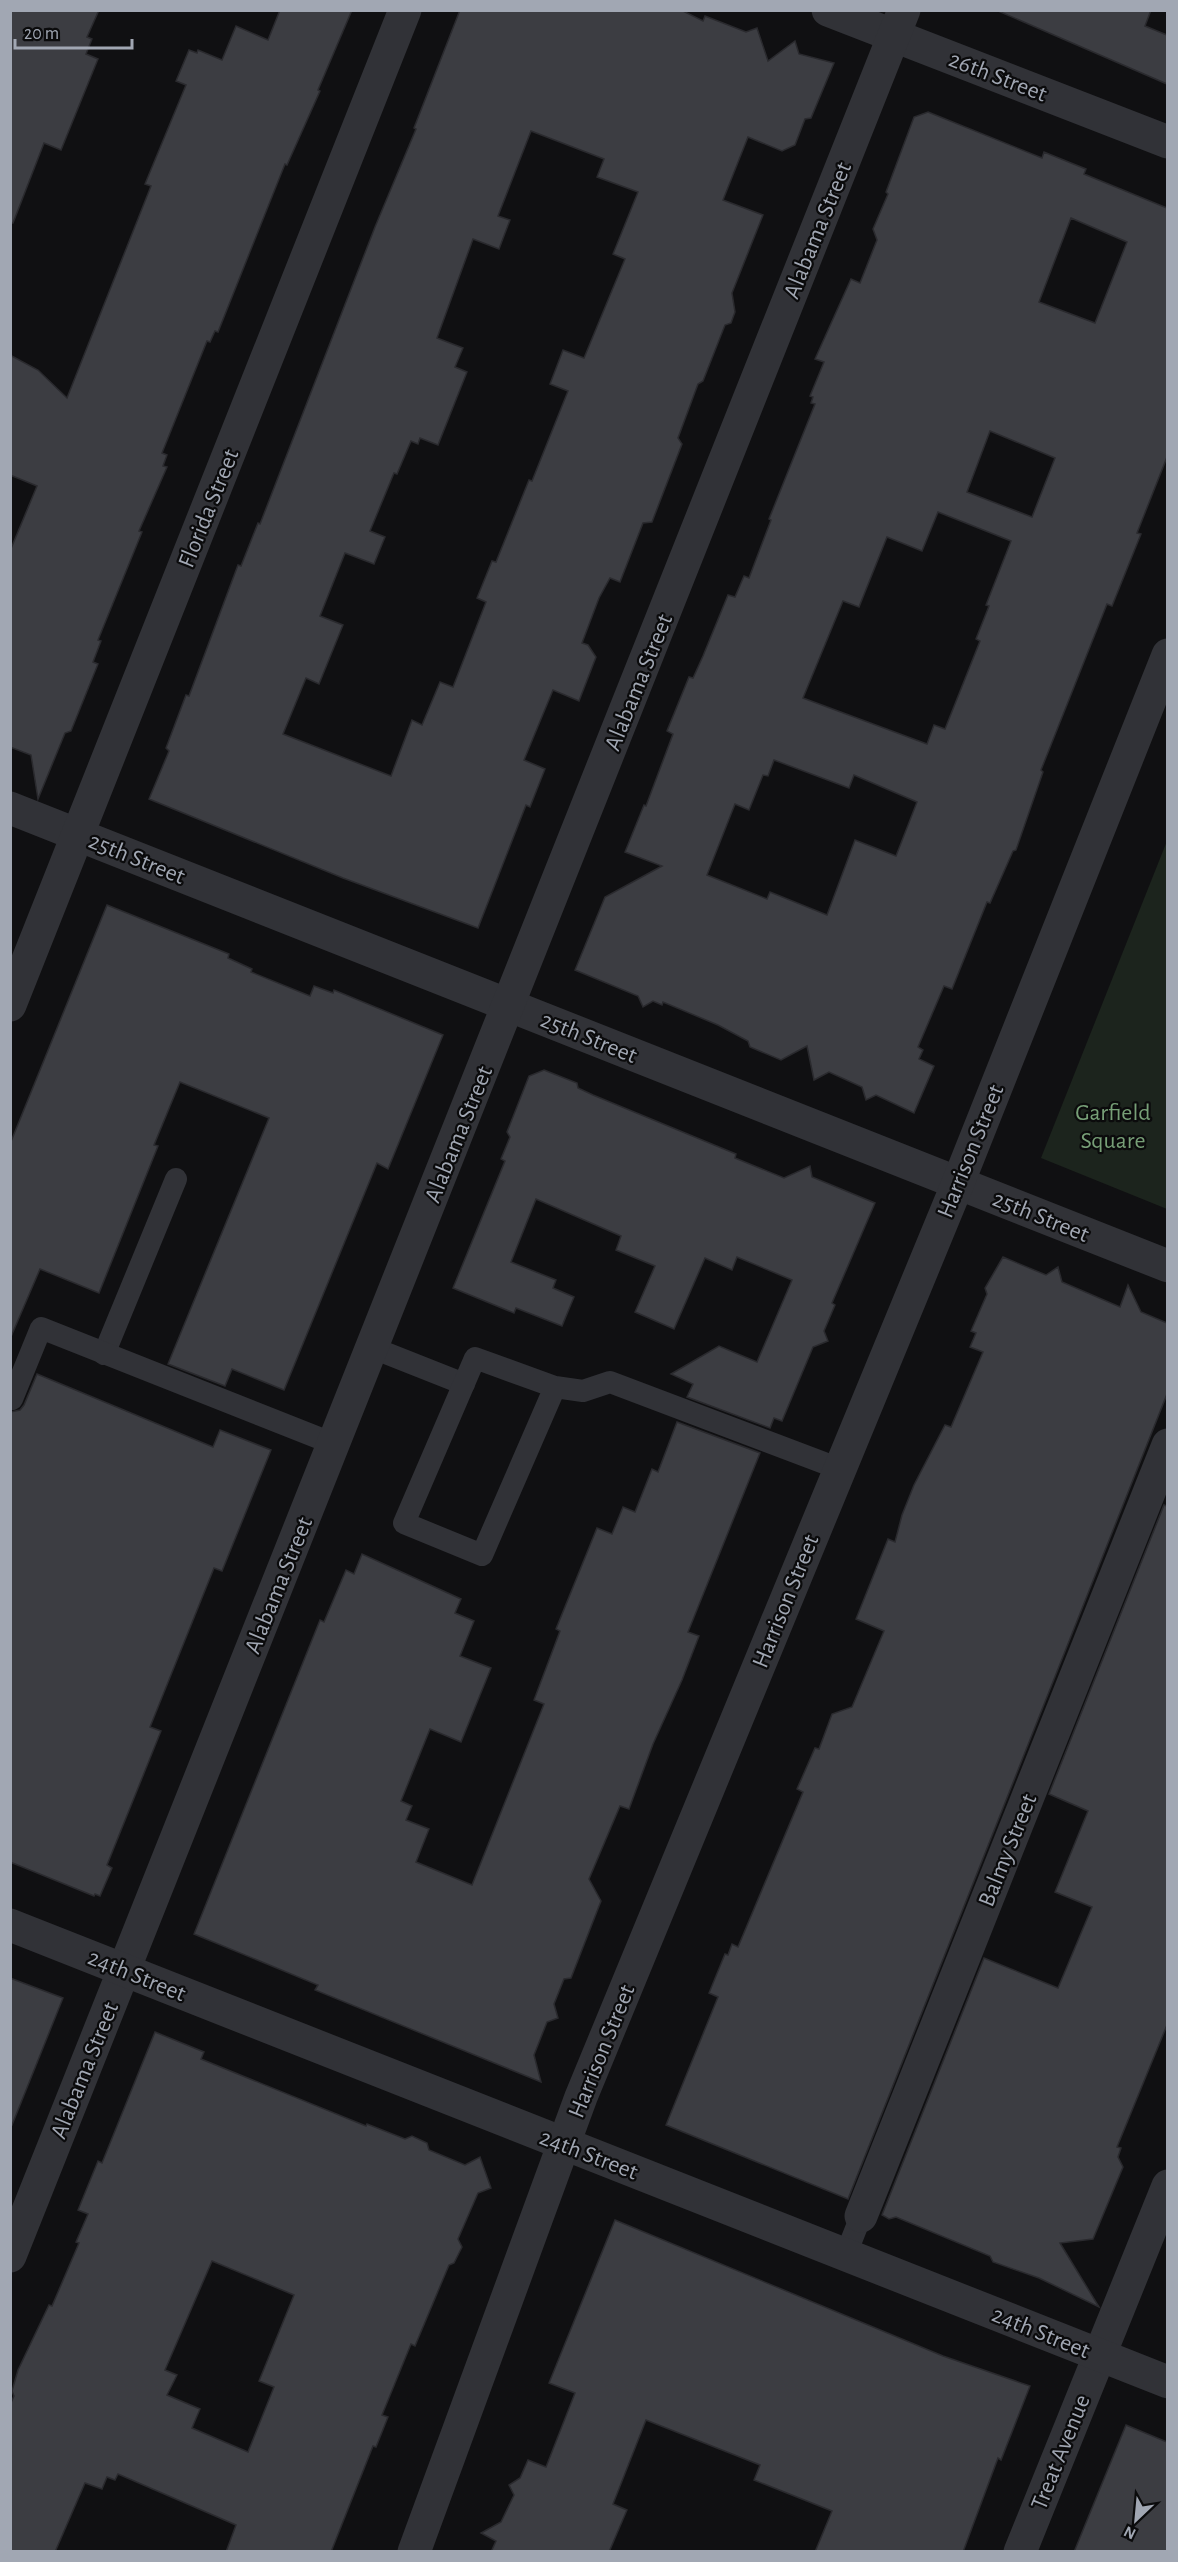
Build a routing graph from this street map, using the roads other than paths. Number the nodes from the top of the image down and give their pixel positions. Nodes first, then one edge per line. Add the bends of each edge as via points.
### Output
1 (405, 10) edge
2 (828, 10) edge
3 (899, 23) edge
4 (1167, 142) edge
5 (1167, 655) edge
6 (10, 808) edge
7 (78, 835) junction
8 (10, 1005) edge
9 (510, 1005) junction
10 (176, 1179) dead end
11 (958, 1183) junction
12 (1167, 1266) edge
13 (373, 1347) junction
14 (104, 1354) junction
15 (464, 1384) junction
16 (555, 1387) junction
17 (12, 1399) dead end
18 (334, 1444) junction
19 (1167, 1445) edge
20 (840, 1469) junction
21 (10, 1925) edge
22 (124, 1969) junction
23 (563, 2144) junction
24 (1167, 2186) edge
25 (861, 2216) joint
26 (846, 2254) junction
27 (10, 2256) edge
28 (1100, 2355) junction
29 (1167, 2382) edge
30 (414, 2552) edge
31 (1020, 2552) edge

1 - 7 street, Florida Street
2 - 3 street, 26th Street
3 - 4 street, 26th Street
3 - 9 street, Alabama Street
5 - 11 street, Harrison Street
6 - 7 street, 25th Street
7 - 8 street, Florida Street
7 - 9 street, 25th Street
9 - 11 street, 25th Street
9 - 13 street, Alabama Street
10 - 14 lane
11 - 12 street, 25th Street
11 - 20 street, Harrison Street
13 - 15 lane
13 - 18 street, Alabama Street
14 - 17 lane via 41,1328
14 - 18 lane
15 - 16 lane via 475,1358
15 - 16 lane via 404,1524 482,1555
16 - 20 lane via 583,1391 610,1382
18 - 22 street, Alabama Street
19 - 25 street, Balmy Street
20 - 23 street, Harrison Street
21 - 22 street, 24th Street
22 - 23 street, 24th Street
22 - 27 street, Alabama Street
23 - 26 street, 24th Street
23 - 30 street, Harrison Street
24 - 28 street, Treat Avenue
25 - 26 lane, Balmy Street
26 - 28 street, 24th Street
28 - 29 street, 24th Street
28 - 31 street, Treat Avenue

